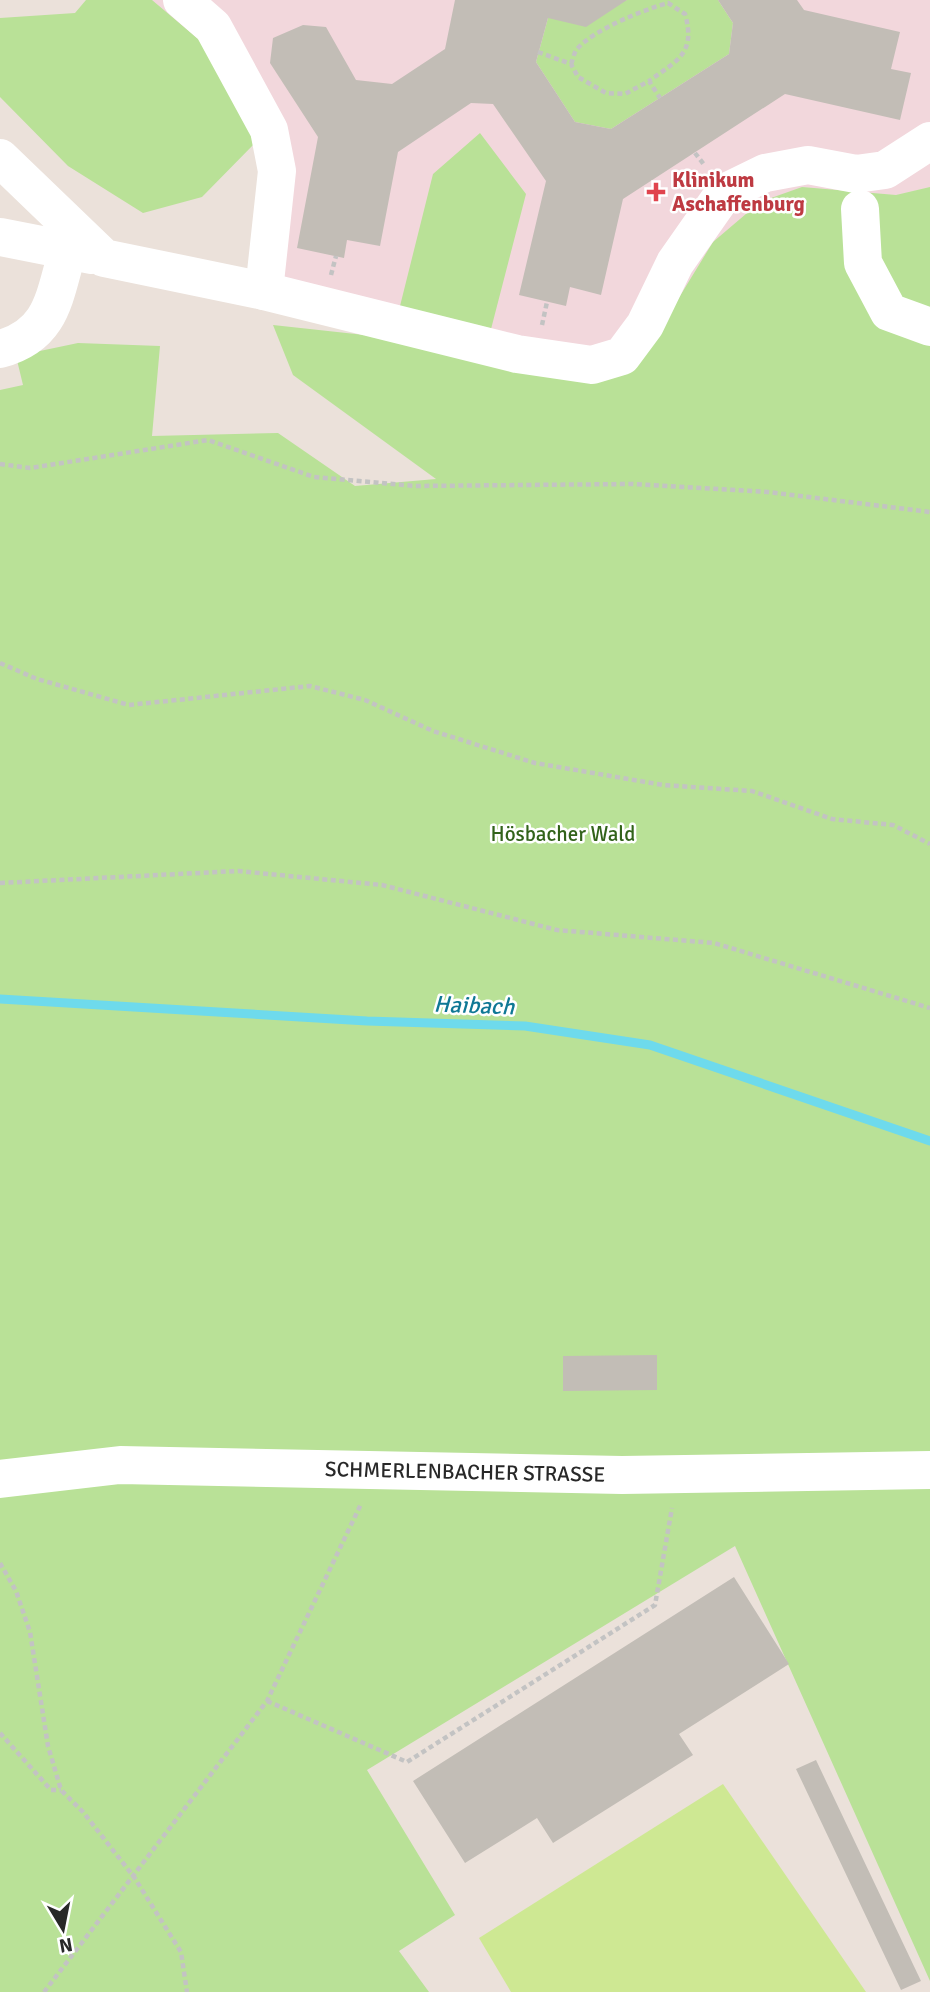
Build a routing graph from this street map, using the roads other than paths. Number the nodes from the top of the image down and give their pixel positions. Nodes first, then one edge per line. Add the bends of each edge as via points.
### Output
1 (182, 0) edge
2 (930, 141) edge
3 (0, 158) edge
4 (867, 184) junction
5 (0, 237) edge
6 (86, 254) junction
7 (264, 291) junction
8 (930, 327) edge
9 (0, 349) edge
10 (930, 1470) edge
11 (0, 1479) edge

1 - 7 street via 213,27 269,130 277,171
2 - 4 street
3 - 6 street
4 - 7 street via 808,165 765,173 724,193 675,263 645,325 622,356 592,365 517,354
4 - 8 street via 863,263 889,312
5 - 6 street
6 - 7 street
6 - 9 street via 48,317 22,343
10 - 11 street, SCHMERLENBACHER STRASSE via 678,1474 120,1465

